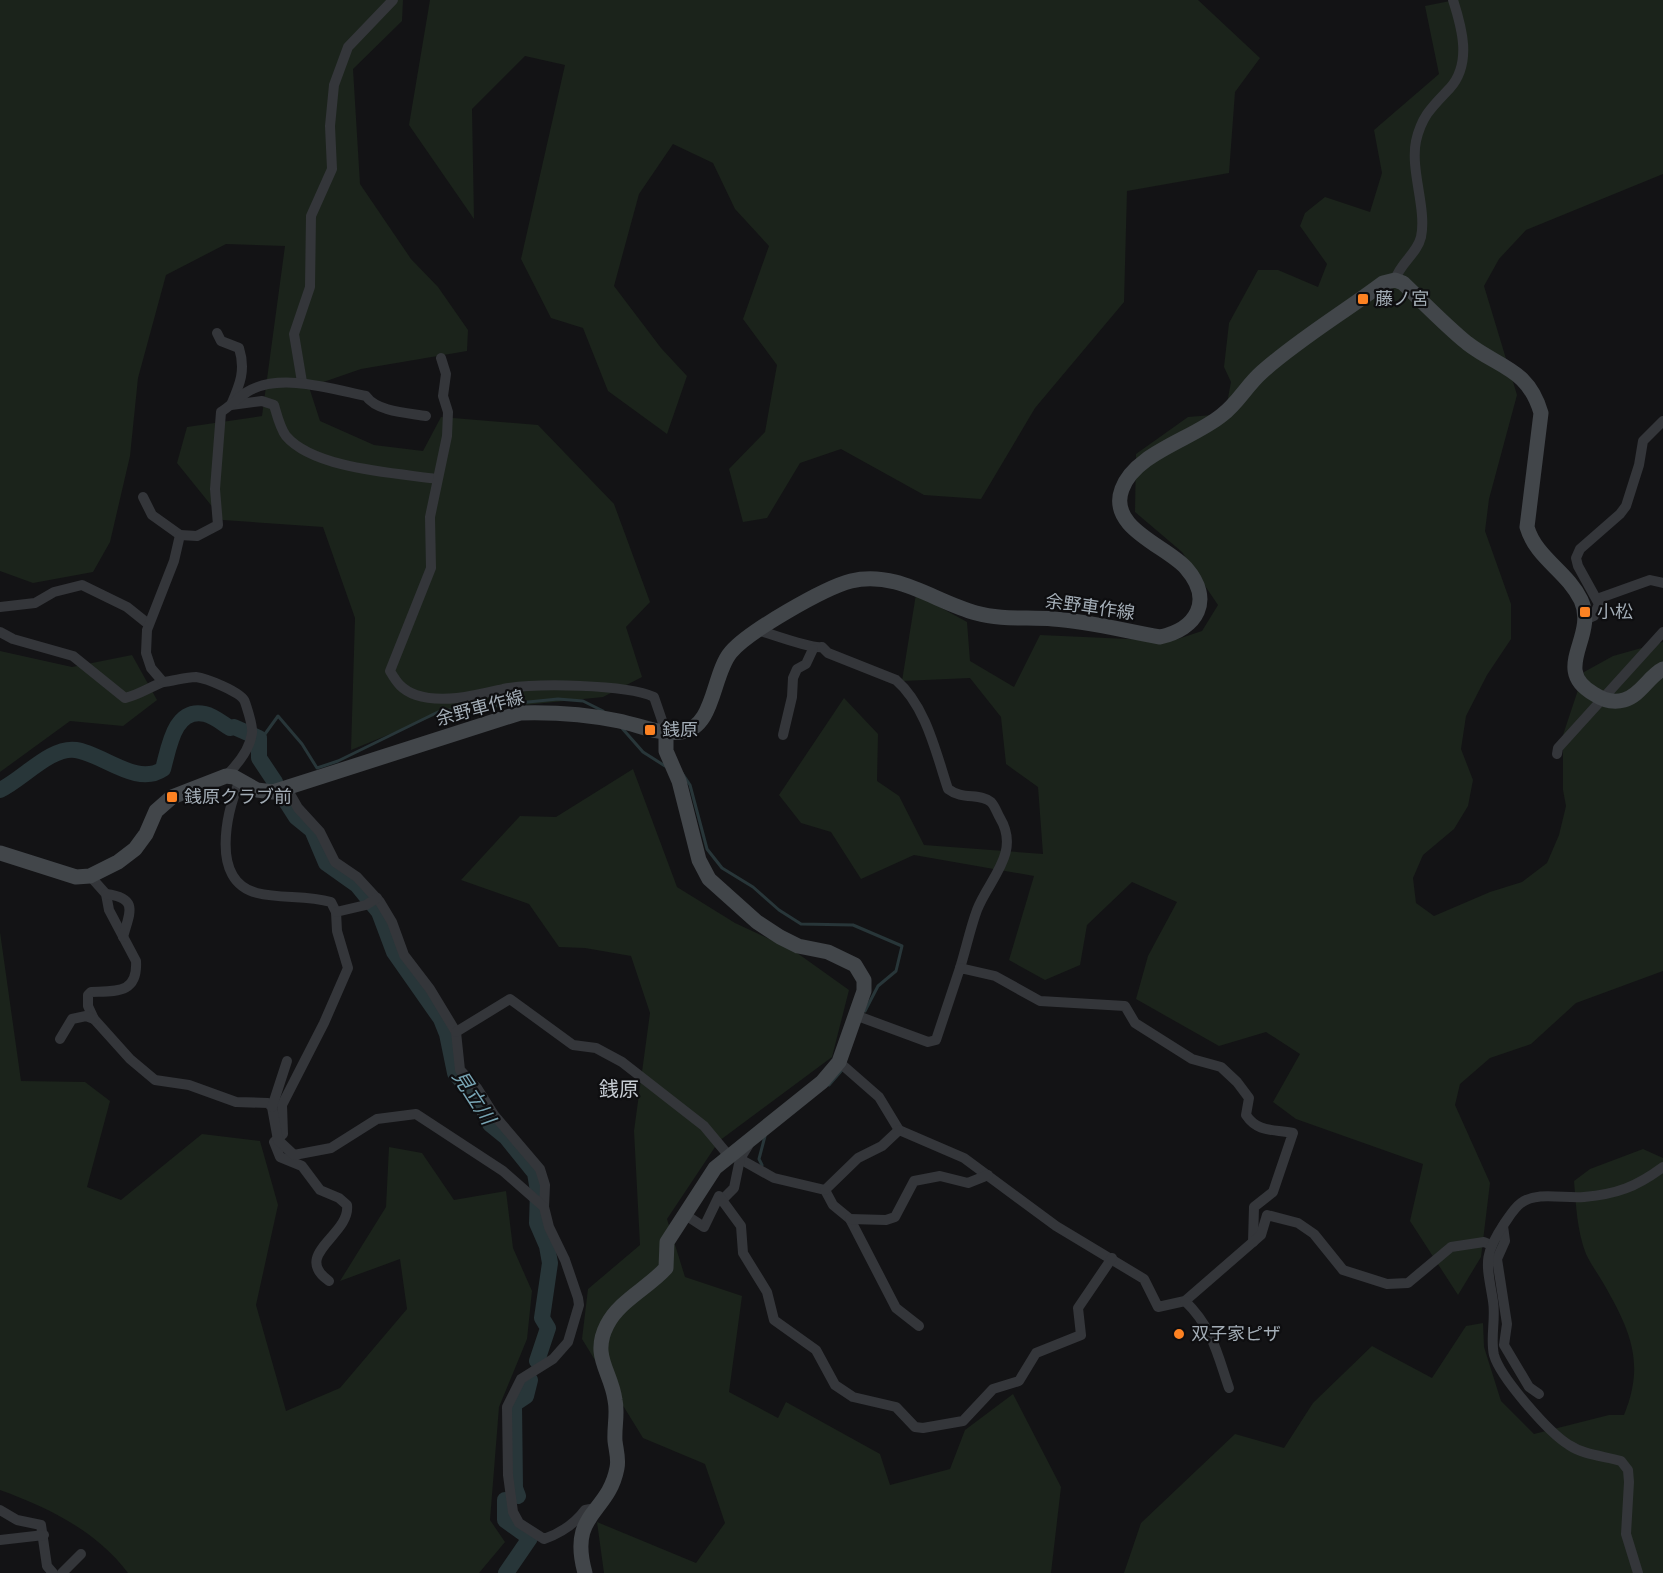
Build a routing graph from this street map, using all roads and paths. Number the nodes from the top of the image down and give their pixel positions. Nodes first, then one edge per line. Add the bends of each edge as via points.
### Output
1 (393, 0) edge
2 (1453, 0) edge
3 (1395, 280) junction
4 (217, 333) dead end
5 (441, 358) dead end
6 (302, 382) junction
7 (231, 405) junction
8 (426, 416) dead end
9 (1663, 421) edge
10 (437, 479) junction
11 (143, 497) dead end
12 (180, 535) junction
13 (1663, 583) edge
14 (1597, 599) junction
15 (0, 607) edge
16 (1585, 620) junction
17 (147, 622) junction
18 (757, 630) junction
19 (0, 632) edge
20 (1663, 632) edge
21 (813, 649) junction
22 (1663, 669) edge
23 (163, 682) junction
24 (1601, 698) junction
25 (666, 732) junction
26 (783, 735) dead end
27 (1557, 754) dead end
28 (233, 778) junction
29 (286, 787) junction
30 (0, 853) edge
31 (90, 876) junction
32 (106, 894) junction
33 (373, 901) junction
34 (336, 912) junction
35 (123, 937) junction
36 (960, 968) junction
37 (855, 1015) junction
38 (94, 1019) junction
39 (456, 1032) junction
40 (60, 1039) dead end
41 (287, 1061) dead end
42 (839, 1062) junction
43 (272, 1107) junction
44 (899, 1130) junction
45 (278, 1140) junction
46 (734, 1157) junction
47 (1663, 1167) edge
48 (988, 1175) junction
49 (708, 1179) junction
50 (825, 1190) junction
51 (721, 1198) junction
52 (539, 1203) junction
53 (684, 1214) junction
54 (850, 1219) junction
55 (1503, 1226) junction
56 (1253, 1242) junction
57 (1491, 1245) junction
58 (1112, 1258) junction
59 (329, 1281) dead end
60 (1185, 1301) junction
61 (919, 1326) dead end
62 (1228, 1388) dead end
63 (1539, 1394) dead end
64 (596, 1508) junction
65 (0, 1510) edge
66 (44, 1535) junction
67 (0, 1540) edge
68 (81, 1554) dead end
69 (53, 1573) edge
70 (62, 1573) edge
71 (585, 1573) edge
72 (1638, 1573) edge

1 - 6 street via 348,47 334,85 330,126 332,169 311,216 310,287 294,334
2 - 3 street via 1463,34 1461,65 1456,78 1431,106 1420,127 1415,165 1421,237 1399,267
3 - 16 main road via 1483,355 1518,374 1538,400 1541,413 1527,527 1540,554 1580,597
3 - 18 main road, 余野車作線 via 1383,283 1261,373 1221,416 1128,475 1120,492 1125,519 1186,568 1201,601 1198,615 1174,634 1160,637 1055,619 992,616 906,584 868,578 849,582
4 - 7 street via 221,341 239,348 243,359 243,372
5 - 10 street via 448,412
6 - 7 street via 259,387
6 - 8 street via 366,396 370,402 397,411
7 - 10 street via 274,405 284,434 294,444 340,465
7 - 12 street via 221,412 215,489 218,525 197,536
9 - 14 street via 1643,441 1626,506 1580,549 1576,558
10 - 25 street via 430,517 431,568 390,670 399,686 418,696 445,698 504,689 584,685 644,692 654,697
11 - 12 street via 152,515
12 - 17 street via 165,586
13 - 14 street via 1650,580
14 - 16 street via 1598,610
15 - 17 street via 35,603 54,592 82,585 127,607
16 - 24 main road via 1573,665 1575,677 1583,688
17 - 23 street via 146,653 151,668
18 - 21 street via 802,642
18 - 25 main road, 余野車作線 via 730,652 703,718 696,726 682,732
19 - 23 street via 73,656 125,698
20 - 24 street
21 - 26 street via 793,678
21 - 36 street via 822,647 828,653 896,680 905,688 929,733 948,789 957,796 991,802 1006,828 1005,859 978,909
22 - 24 main road via 1626,700
23 - 28 street via 194,677 226,688 245,702 252,734
24 - 27 street
25 - 29 main road, 余野車作線 via 562,712 520,713
25 - 37 main road via 666,751 679,782 699,860 709,879 780,937 855,964 864,980 864,991
28 - 29 main road, 余野車作線 via 257,790 273,792
28 - 31 main road via 172,797 156,811 135,849
28 - 34 street via 225,847 235,879 260,894 330,902
29 - 33 street via 298,808 320,832 335,862 357,877
30 - 31 main road via 76,877
31 - 32 street
32 - 35 street via 108,910
32 - 35 street via 117,895 129,905 132,914
33 - 34 street
33 - 39 street via 392,922 404,955
34 - 45 street via 337,931 348,968 284,1100 283,1134
35 - 38 street via 136,961 131,985 121,991 88,995
36 - 37 street via 936,1040 928,1042
36 - 56 street via 995,976 1040,1001 1125,1006 1135,1023 1192,1059 1221,1067 1249,1098 1246,1115 1252,1124 1260,1130 1293,1133 1273,1192 1254,1207
37 - 42 main road
38 - 40 street via 72,1019
38 - 43 street via 155,1080 189,1085 236,1102 262,1102
39 - 46 street via 510,999 573,1045 596,1048 622,1062 704,1126
39 - 52 street via 460,1070 536,1162 544,1178
41 - 43 street
42 - 44 street via 879,1097
42 - 46 main road via 822,1082 747,1140
43 - 45 street
44 - 48 street via 964,1158
44 - 50 street via 882,1146 858,1158
45 - 52 street via 294,1155 306,1155 331,1148 377,1119 416,1114 503,1172
45 - 59 street via 274,1142 280,1157 302,1166 320,1190 347,1205 342,1225 316,1255 318,1268
46 - 49 main road
46 - 50 street via 774,1178
46 - 51 street via 734,1188
47 - 55 street via 1631,1188 1582,1197 1537,1197 1524,1201
48 - 54 street via 968,1183 940,1176 914,1181 895,1217
48 - 58 street via 1056,1226
49 - 51 street
49 - 53 main road
50 - 54 street via 833,1204
51 - 53 street via 704,1227
51 - 58 street via 741,1226 743,1253 767,1292 774,1320 816,1350 835,1385 853,1397 896,1407 915,1427 963,1421 993,1389 1018,1382 1036,1353 1081,1335 1078,1308
52 - 64 street via 565,1260 579,1305 572,1333 562,1349 521,1379 507,1407 511,1503 516,1520 544,1539 578,1521 585,1510
53 - 64 main road via 667,1242 666,1268 652,1284 618,1309 606,1326 601,1362 616,1401 617,1468 612,1485
54 - 61 street via 896,1308
55 - 57 street
55 - 63 street via 1505,1240 1497,1259 1507,1324 1504,1346 1529,1387
56 - 57 street via 1261,1235 1267,1215 1298,1223 1314,1234 1343,1270 1387,1284 1408,1283 1451,1247 1484,1242
56 - 60 street
57 - 72 street via 1487,1263 1496,1317 1494,1356 1531,1409 1568,1445 1621,1461 1628,1470 1626,1534
58 - 60 street via 1144,1279 1158,1307
60 - 62 street via 1210,1331
64 - 71 main road via 582,1530 580,1554
65 - 66 street via 17,1520 38,1523
66 - 67 street
66 - 69 street via 47,1566
68 - 70 street

